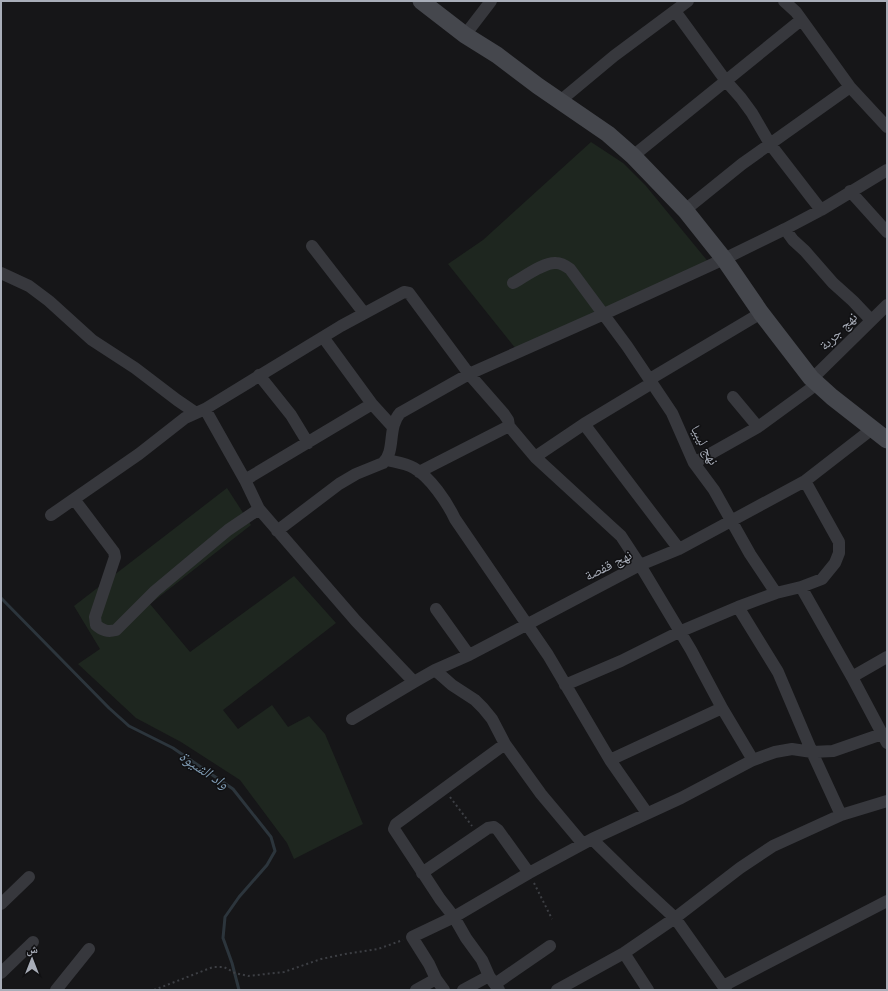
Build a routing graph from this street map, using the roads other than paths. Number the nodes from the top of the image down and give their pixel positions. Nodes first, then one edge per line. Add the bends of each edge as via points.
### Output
1 (421, 1) edge
2 (491, 1) edge
3 (688, 1) edge
4 (784, 1) edge
5 (675, 11) junction
6 (802, 20) junction
7 (465, 35) junction
8 (726, 82) junction
9 (850, 87) junction
10 (560, 101) junction
11 (887, 128) edge
12 (770, 144) junction
13 (633, 156) junction
14 (887, 170) edge
15 (850, 191) junction
16 (685, 210) junction
17 (821, 210) junction
18 (785, 229) junction
19 (887, 232) edge
20 (312, 246) dead end
21 (724, 259) junction
22 (1, 273) edge
23 (513, 283) dead end
24 (887, 305) edge
25 (364, 313) junction
26 (761, 313) junction
27 (604, 314) junction
28 (871, 320) junction
29 (323, 337) junction
30 (469, 374) junction
31 (259, 375) junction
32 (651, 381) junction
33 (814, 381) junction
34 (733, 397) dead end
35 (372, 404) junction
36 (201, 411) junction
37 (584, 424) junction
38 (392, 426) junction
39 (509, 426) junction
40 (758, 427) junction
41 (872, 429) junction
42 (887, 440) edge
43 (308, 443) junction
44 (535, 457) junction
45 (387, 460) junction
46 (694, 463) junction
47 (419, 472) junction
48 (245, 480) junction
49 (805, 481) junction
50 (74, 499) junction
51 (259, 509) junction
52 (51, 516) dead end
53 (732, 520) junction
54 (277, 531) junction
55 (679, 549) junction
56 (640, 566) junction
57 (802, 587) junction
58 (776, 593) junction
59 (738, 607) junction
60 (436, 609) dead end
61 (528, 624) junction
62 (679, 632) junction
63 (469, 655) junction
64 (887, 657) edge
65 (435, 670) junction
66 (852, 677) junction
67 (414, 682) junction
68 (566, 685) junction
69 (722, 708) junction
70 (352, 719) dead end
71 (884, 739) edge
72 (505, 744) junction
73 (812, 752) junction
74 (610, 760) junction
75 (753, 760) junction
76 (887, 801) edge
77 (647, 813) junction
78 (841, 815) junction
79 (588, 841) junction
80 (422, 873) junction
81 (529, 873) junction
82 (29, 877) dead end
83 (887, 901) edge
84 (1, 904) edge
85 (454, 917) junction
86 (675, 918) junction
87 (33, 942) dead end
88 (550, 946) dead end
89 (89, 949) dead end
90 (624, 953) junction
91 (1, 973) edge
92 (436, 979) junction
93 (494, 983) edge
94 (725, 988) edge
95 (56, 990) edge
96 (416, 990) edge
97 (444, 990) edge
98 (463, 990) edge
99 (558, 990) edge
100 (648, 990) edge

1 - 7 main road
2 - 7 street
3 - 5 street
4 - 6 street
5 - 8 street
5 - 10 street via 614,56
6 - 8 street
6 - 9 street
7 - 10 main road
8 - 12 street via 752,113
8 - 13 street
9 - 11 street
9 - 12 street
10 - 13 main road via 608,134
12 - 16 street
12 - 17 street
13 - 16 main road
14 - 15 street
15 - 17 street
15 - 19 street
16 - 21 main road
17 - 18 street
18 - 21 street
18 - 28 street via 833,283
20 - 25 street
21 - 26 main road
21 - 27 street
22 - 36 street via 29,286 92,340 177,400
23 - 27 street, نهج ليبيا via 548,264 556,262 565,265
24 - 28 street, نهج جربة
25 - 29 street
25 - 30 street via 404,292 409,293
26 - 32 street
26 - 33 main road
27 - 30 street
27 - 32 street, نهج ليبيا
28 - 33 street, نهج جربة via 819,372
29 - 31 street
29 - 35 street
30 - 38 street via 400,413
30 - 39 street via 504,414
31 - 36 street
31 - 43 street via 291,415
32 - 37 street
32 - 46 street, نهج ليبيا via 672,414
33 - 40 street, نهج جربة
33 - 41 main road
34 - 40 street
35 - 38 street
35 - 43 street
36 - 48 street
36 - 50 street via 185,418
37 - 44 street
37 - 55 street
38 - 45 street
39 - 44 street
39 - 47 street
40 - 46 street, نهج جربة
41 - 42 main road
41 - 49 street, نهج قفصة
43 - 48 street
44 - 56 street via 618,533
45 - 47 street via 407,465
45 - 54 street via 339,484
46 - 53 street, نهج ليبيا
47 - 61 street via 440,494
48 - 51 street
49 - 53 street, نهج قفصة
49 - 57 street via 840,542 840,553 822,579
50 - 51 street via 114,552 115,557 95,617 96,625 105,631 116,630 155,591 228,530
50 - 52 street
51 - 54 street
53 - 55 street, نهج قفصة
53 - 58 street, نهج ليبيا via 750,554
54 - 67 street
55 - 56 street, نهج قفصة
56 - 61 street, نهج قفصة
56 - 62 street
57 - 58 street
57 - 66 street
58 - 59 street
59 - 62 street
59 - 73 street via 778,672
60 - 63 street
61 - 63 street, نهج قفصة
61 - 68 street
62 - 68 street
62 - 69 street
63 - 65 street, نهج قفصة
64 - 66 street
65 - 67 street, نهج قفصة
65 - 72 street via 479,704 492,719
66 - 71 street
67 - 70 street, نهج قفصة
68 - 74 street
69 - 74 street
69 - 75 street
71 - 73 street via 833,751
72 - 79 street via 541,794
72 - 80 street via 396,824 394,829
73 - 75 street via 792,749
73 - 78 street
74 - 77 street
75 - 77 street
76 - 78 street
77 - 79 street
78 - 86 street via 773,846
79 - 81 street
79 - 86 street
80 - 81 street via 488,828 494,827
80 - 85 street
81 - 85 street
82 - 84 street
83 - 94 street
85 - 92 street via 412,937
85 - 93 street
86 - 90 street
86 - 94 street
87 - 91 street
88 - 93 street
89 - 95 street
90 - 99 street
90 - 100 street
92 - 96 street
92 - 97 street
93 - 98 street

